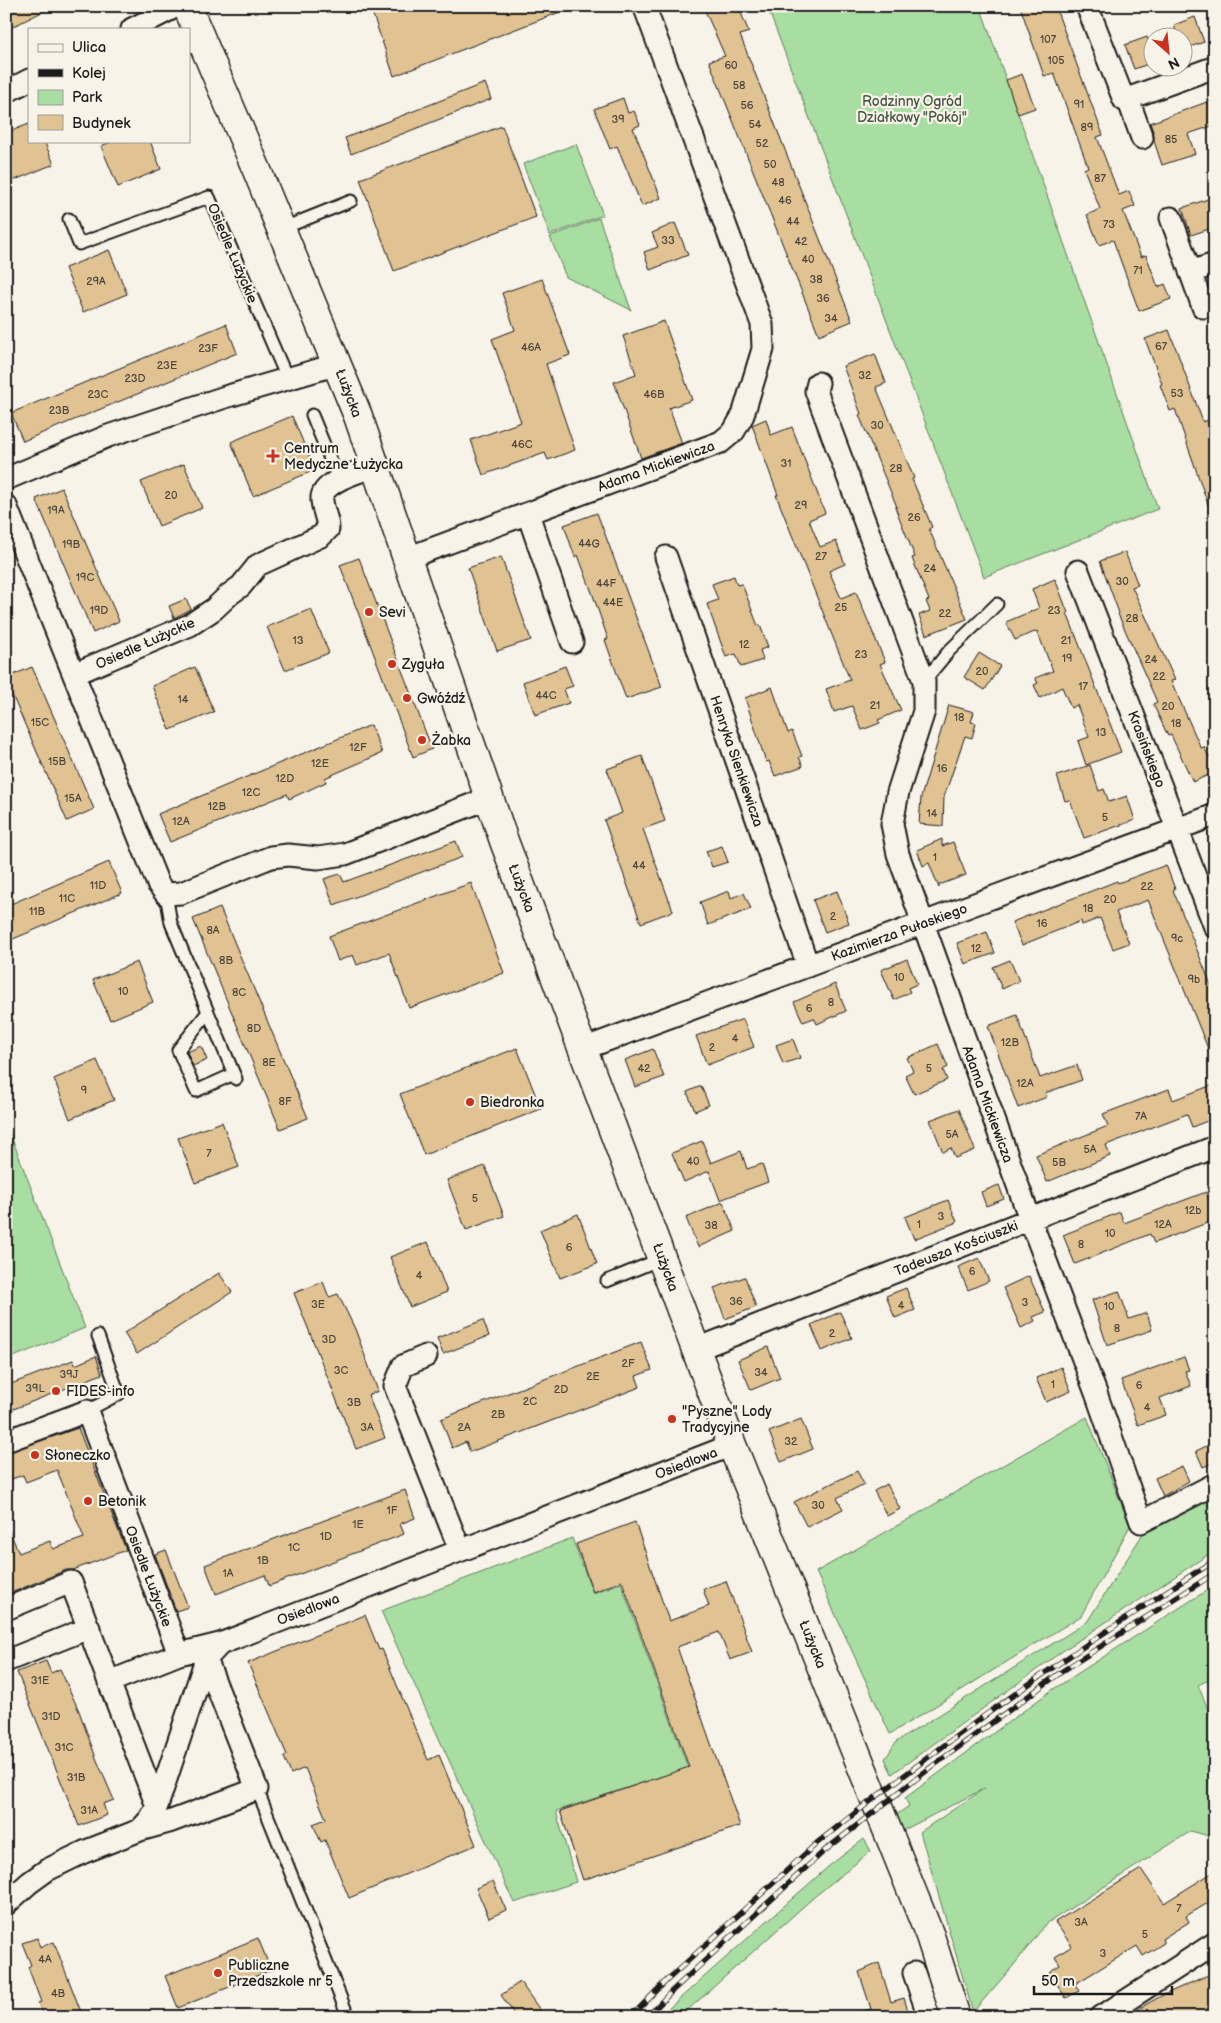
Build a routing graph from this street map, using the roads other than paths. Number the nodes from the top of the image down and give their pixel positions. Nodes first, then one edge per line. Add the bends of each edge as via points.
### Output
1 (177, 6) edge
2 (186, 6) edge
3 (1087, 6) edge
4 (647, 7) edge
5 (134, 28) edge
6 (1215, 67) edge
7 (28, 81) edge
8 (6, 92) edge
9 (1128, 99) junction
10 (1142, 138) dead end
11 (351, 201) dead end
12 (1171, 218) dead end
13 (69, 219) dead end
14 (281, 229) junction
15 (1215, 264) edge
16 (1190, 272) junction
17 (1203, 307) dead end
18 (338, 364) junction
19 (295, 376) junction
20 (818, 383) dead end
21 (312, 415) dead end
22 (376, 466) junction
23 (6, 479) edge
24 (339, 480) junction
25 (6, 506) edge
26 (528, 514) junction
27 (11, 534) edge
28 (666, 557) dead end
29 (406, 558) junction
30 (1078, 571) dead end
31 (997, 604) dead end
32 (572, 642) dead end
33 (74, 674) junction
34 (924, 681) junction
35 (489, 798) junction
36 (1215, 815) edge
37 (1178, 830) junction
38 (166, 894) junction
39 (923, 923) junction
40 (1215, 928) edge
41 (808, 966) junction
42 (208, 1012) junction
43 (583, 1049) junction
44 (1215, 1147) edge
45 (1030, 1219) junction
46 (662, 1258) junction
47 (607, 1281) dead end
48 (98, 1336) dead end
49 (697, 1349) junction
50 (426, 1356) dead end
51 (87, 1410) junction
52 (6, 1441) edge
53 (732, 1445) junction
54 (1215, 1484) edge
55 (460, 1550) junction
56 (6, 1608) edge
57 (89, 1628) junction
58 (213, 1652) junction
59 (178, 1654) junction
60 (6, 1661) edge
61 (109, 1682) junction
62 (257, 1789) junction
63 (157, 1806) junction
64 (140, 1830) junction
65 (6, 1904) edge
66 (1215, 1943) edge
67 (914, 1973) dead end
68 (340, 2017) edge
69 (929, 2017) edge
70 (956, 2017) edge
71 (1101, 2017) edge

1 - 5 street
2 - 14 street, Łużycka
3 - 9 street via 1124,100
4 - 26 street, Adama Mickiewicza via 762,324 763,349 743,415 734,431 721,442
6 - 9 street
7 - 8 street
9 - 10 street
11 - 14 lane
12 - 16 street
13 - 19 lane, Osiedle Łużyckie via 79,244 209,197
14 - 18 street, Łużycka
15 - 16 street
16 - 17 street
18 - 19 street
18 - 22 street, Łużycka
19 - 23 street via 108,436
20 - 34 street, Adama Mickiewicza via 816,391
21 - 24 lane
22 - 24 street, Osiedle Łużyckie
22 - 29 street, Łużycka
24 - 33 street, Osiedle Łużyckie via 324,491 322,498 328,528 321,536 258,565 241,586 214,610 190,625
25 - 27 street
26 - 29 street, Adama Mickiewicza
26 - 32 street
27 - 33 street
28 - 41 street, Henryka Sienkiewicza
29 - 35 street, Łużycka
30 - 37 street, Krasińskiego
31 - 34 lane
33 - 38 street via 158,884
34 - 39 street, Adama Mickiewicza via 924,711 898,792 892,824 898,854
35 - 38 street via 344,854 318,858 271,857 181,893
35 - 43 street, Łużycka
36 - 37 street, Kazimierza Pułaskiego
37 - 39 street, Kazimierza Pułaskiego
37 - 40 street, Krasińskiego
38 - 42 lane via 170,923
39 - 41 street, Kazimierza Pułaskiego
39 - 45 street, Adama Mickiewicza
41 - 43 street, Kazimierza Pułaskiego
42 - 42 lane via 235,1076 196,1091 178,1050
43 - 46 street, Łużycka
44 - 45 street, Tadeusza Kościuszki
45 - 49 street, Tadeusza Kościuszki
45 - 54 street, Adama Mickiewicza via 1096,1392 1140,1522
46 - 47 lane
46 - 49 street, Łużycka
48 - 51 lane via 119,1394
49 - 53 street, Łużycka
50 - 55 street via 403,1366 395,1386
51 - 52 street
51 - 59 street, Osiedle Łużyckie
53 - 55 street, Osiedlowa
53 - 70 street, Łużycka via 930,1936
55 - 58 street, Osiedlowa
56 - 57 street via 71,1582
57 - 60 street
57 - 61 street
58 - 59 street, Osiedlowa
58 - 62 street
58 - 63 street
59 - 61 street, Osiedlowa
61 - 63 street
62 - 64 street
62 - 68 lane via 346,2011
63 - 64 street
64 - 65 street via 47,1870
66 - 71 street
67 - 69 street

